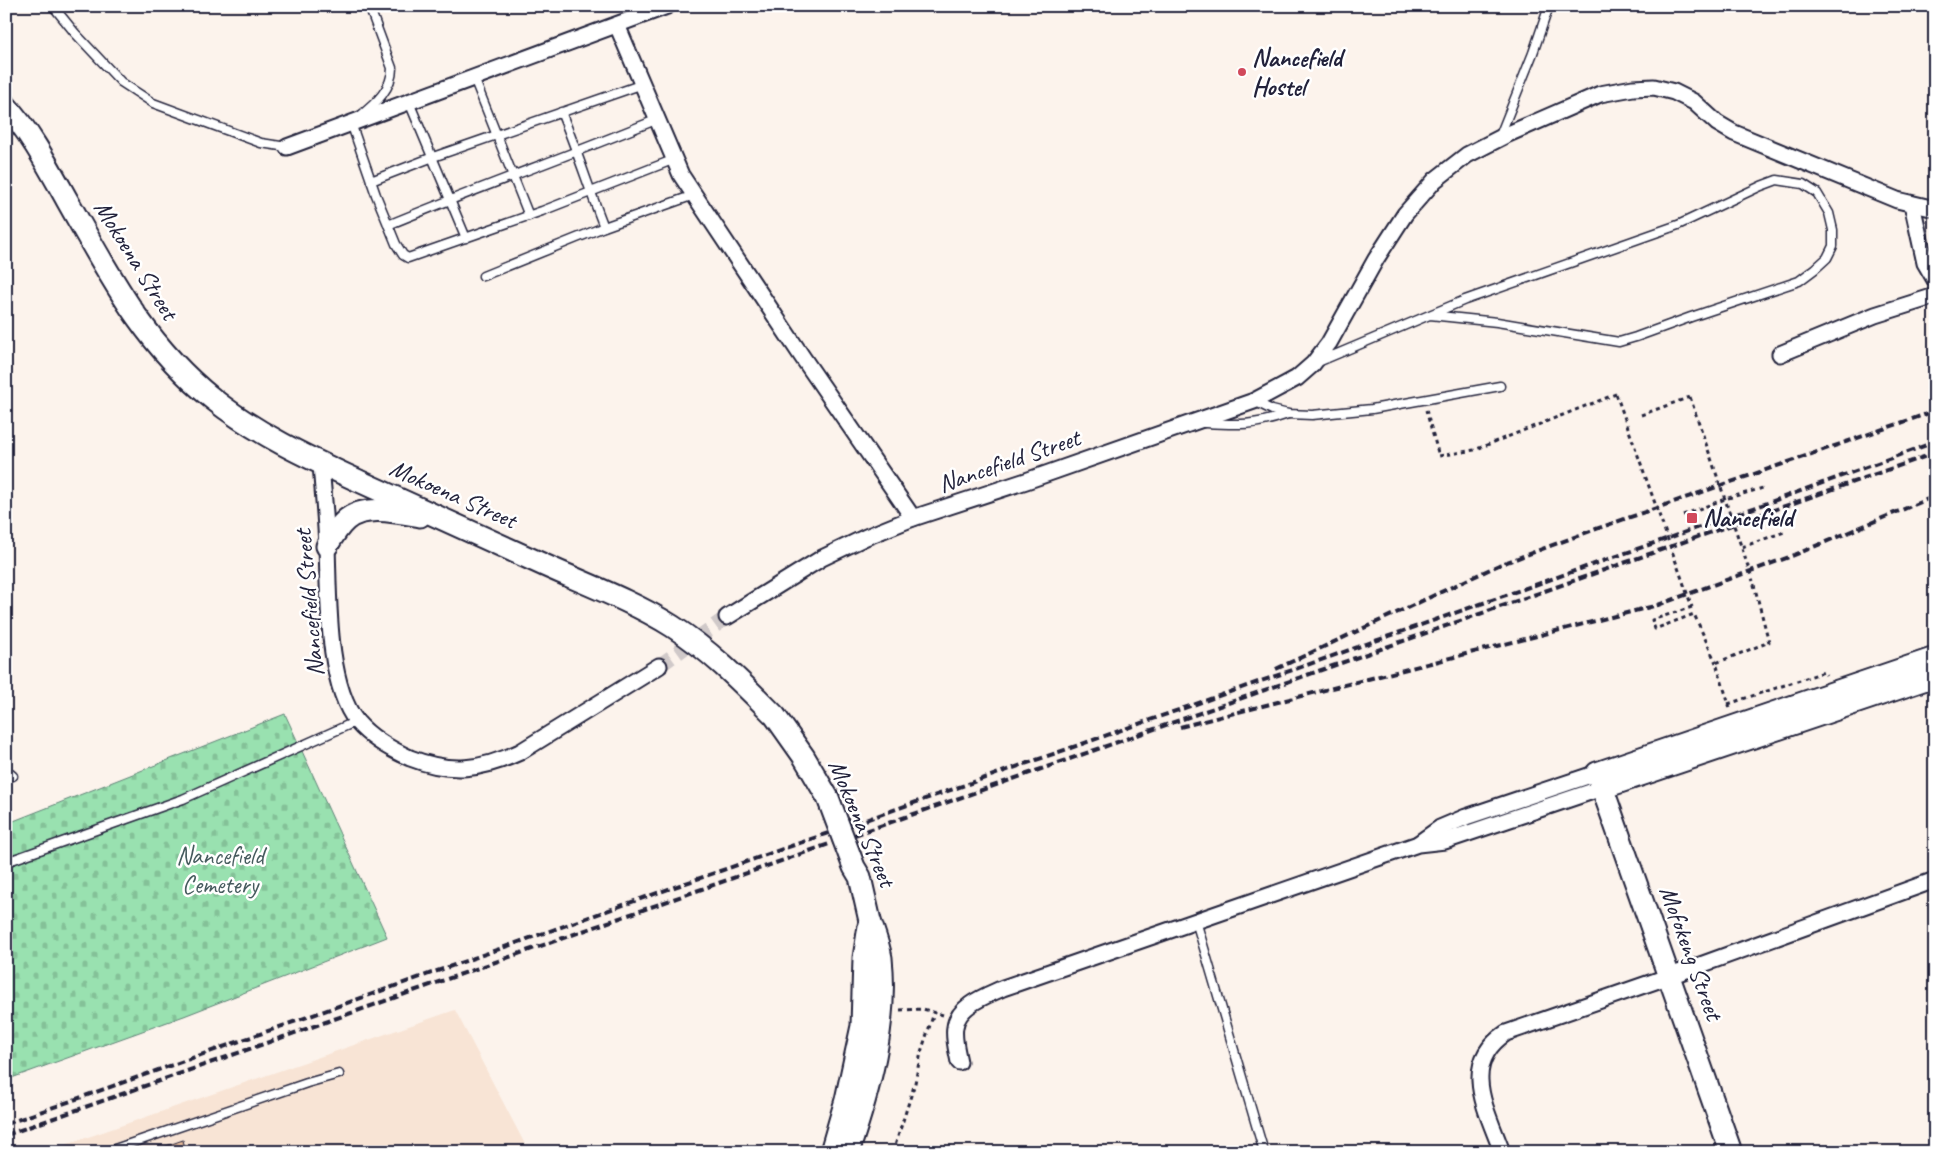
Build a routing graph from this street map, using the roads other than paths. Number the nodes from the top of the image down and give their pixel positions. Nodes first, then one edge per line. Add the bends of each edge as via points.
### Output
1 (53, 6) edge
2 (369, 6) edge
3 (667, 6) edge
4 (1549, 6) edge
5 (617, 25) junction
6 (474, 78) junction
7 (643, 84) junction
8 (410, 102) junction
9 (6, 106) edge
10 (561, 112) junction
11 (658, 119) junction
12 (350, 124) junction
13 (497, 134) junction
14 (1499, 139) junction
15 (287, 147) joint
16 (578, 152) junction
17 (432, 157) junction
18 (674, 160) junction
19 (514, 176) junction
20 (371, 181) junction
21 (590, 192) junction
22 (694, 195) junction
23 (450, 199) junction
24 (1912, 204) junction
25 (1935, 209) edge
26 (529, 216) junction
27 (388, 225) junction
28 (604, 227) junction
29 (466, 238) junction
30 (483, 276) dead end
31 (1935, 280) edge
32 (1935, 296) edge
33 (1430, 315) junction
34 (1780, 354) dead end
35 (1313, 364) junction
36 (1500, 386) dead end
37 (1254, 401) junction
38 (1288, 414) junction
39 (1194, 422) junction
40 (321, 464) junction
41 (913, 518) junction
42 (442, 519) junction
43 (327, 546) junction
44 (726, 617) tunnel mouth
45 (1935, 658) edge
46 (659, 666) tunnel mouth
47 (1935, 676) edge
48 (357, 721) junction
49 (6, 770) edge
50 (13, 776) dead end
51 (1600, 781) junction
52 (6, 862) edge
53 (1935, 880) edge
54 (1196, 921) junction
55 (872, 958) junction
56 (1670, 976) junction
57 (959, 1062) dead end
58 (339, 1074) dead end
59 (106, 1152) edge
60 (831, 1152) edge
61 (848, 1152) edge
62 (1264, 1152) edge
63 (1502, 1152) edge
64 (1731, 1152) edge

1 - 15 lane via 122,82 153,104 261,144
2 - 12 lane via 392,68 392,77 382,95
3 - 5 street
4 - 14 lane
5 - 6 street
5 - 7 street
6 - 8 street
6 - 13 lane
7 - 10 lane
7 - 11 street
8 - 12 street
8 - 17 lane
9 - 40 main road, Mokoena Street via 44,160 122,296 174,364 213,399 275,442
10 - 13 lane
10 - 16 lane
11 - 16 lane
11 - 18 street
12 - 15 street
12 - 20 lane
13 - 17 lane
13 - 19 lane
14 - 24 street, Nancefield Street via 1600,94 1654,87 1694,102 1734,134
14 - 35 street, Nancefield Street via 1467,154 1435,180 1406,214 1376,259 1329,343
16 - 19 lane
16 - 21 lane
17 - 20 lane
17 - 23 lane
18 - 21 lane
18 - 22 street
19 - 23 lane
19 - 26 lane
20 - 27 lane
21 - 26 lane
21 - 28 lane
22 - 28 lane
22 - 41 street
23 - 27 lane
23 - 29 lane
24 - 25 street, Nancefield Street
24 - 31 street via 1925,262
26 - 29 lane
27 - 29 lane via 399,250 408,258
28 - 30 lane
32 - 34 street via 1875,314
33 - 33 lane via 1678,225 1777,180 1803,184 1817,193 1829,212 1833,246 1827,258 1800,281 1619,342 1498,322
33 - 35 lane
35 - 37 street, Nancefield Street via 1297,378
36 - 38 lane via 1372,410
37 - 38 lane
37 - 39 street, Nancefield Street
38 - 39 lane via 1244,425
39 - 41 street, Nancefield Street
40 - 42 main road, Mokoena Street
40 - 43 street, Nancefield Street
41 - 44 street, Nancefield Street via 822,558
42 - 43 main road via 387,512 362,513 347,519
42 - 55 main road, Mokoena Street, bridge via 672,626 741,682 774,716 804,756 828,798 860,877 870,921
43 - 48 street, Nancefield Street via 327,584 337,676
45 - 51 main road via 1735,726
46 - 48 street, Nancefield Street via 520,752 477,767 453,769 405,756 378,740
47 - 51 main road
48 - 52 lane via 183,798
49 - 50 lane
51 - 54 street via 1466,817 1440,828 1418,844
51 - 56 main road, Mofokeng Street
53 - 56 street
54 - 57 street via 1003,988 977,1001 957,1020
54 - 62 lane
55 - 60 main road, Mokoena Street via 862,1026
55 - 61 main road, Mokoena Street via 880,1025 872,1069
56 - 63 street via 1506,1033 1489,1047 1479,1079 1480,1090
56 - 64 main road, Mofokeng Street
58 - 59 lane

